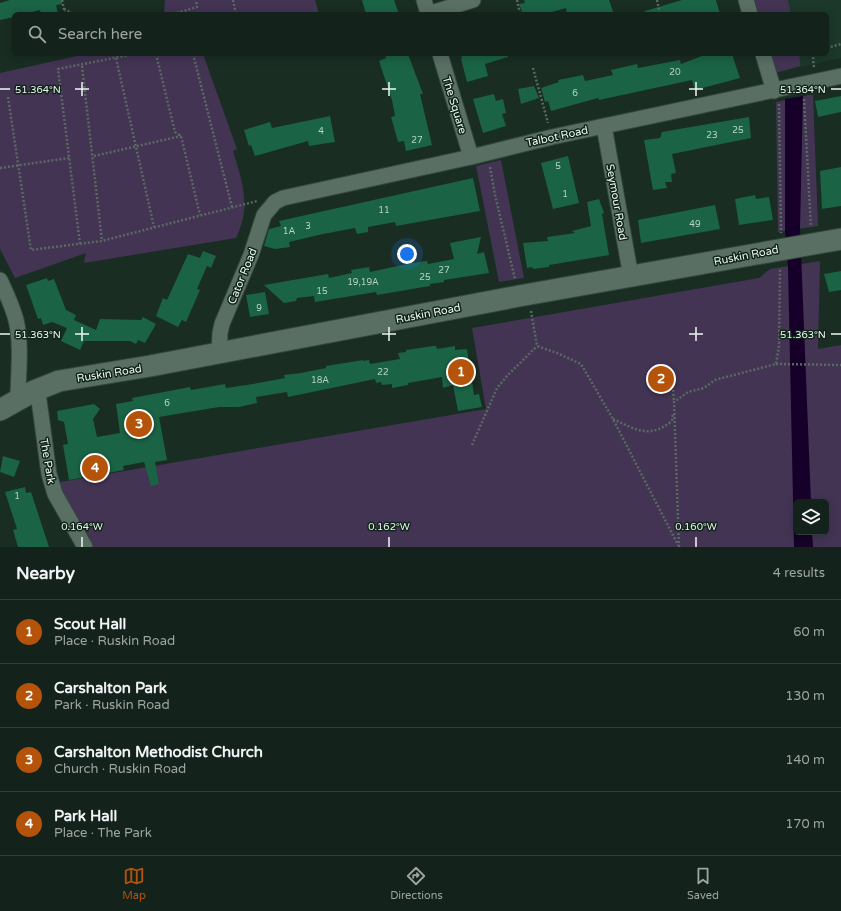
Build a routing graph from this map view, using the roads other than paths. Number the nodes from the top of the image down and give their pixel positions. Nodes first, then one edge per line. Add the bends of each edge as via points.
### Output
1 (424, 0) edge
2 (473, 0) edge
3 (746, 0) edge
4 (427, 12) edge
5 (434, 12) edge
6 (749, 12) edge
7 (441, 56) edge
8 (764, 56) edge
9 (841, 76) edge
10 (774, 91) junction
11 (604, 126) junction
12 (471, 157) junction
13 (272, 205) joint
14 (841, 239) edge
15 (631, 277) junction
16 (0, 280) edge
17 (219, 353) junction
18 (26, 396) junction
19 (0, 410) edge
20 (85, 547) edge

1 - 4 street
2 - 5 street
3 - 6 street
7 - 12 street, The Square
8 - 10 street
9 - 10 street, Talbot Road
10 - 11 street, Talbot Road
11 - 12 street, Talbot Road
11 - 15 street, Seymour Road
12 - 13 street, Talbot Road via 283,198
13 - 17 street, Cator Road via 264,214 251,255 222,324
14 - 15 main road, Ruskin Road
15 - 17 main road, Ruskin Road
16 - 18 street, The Park via 16,320
17 - 18 main road, Ruskin Road via 59,381
18 - 19 main road, Ruskin Road
18 - 20 street, The Park via 39,400 49,474 55,494

